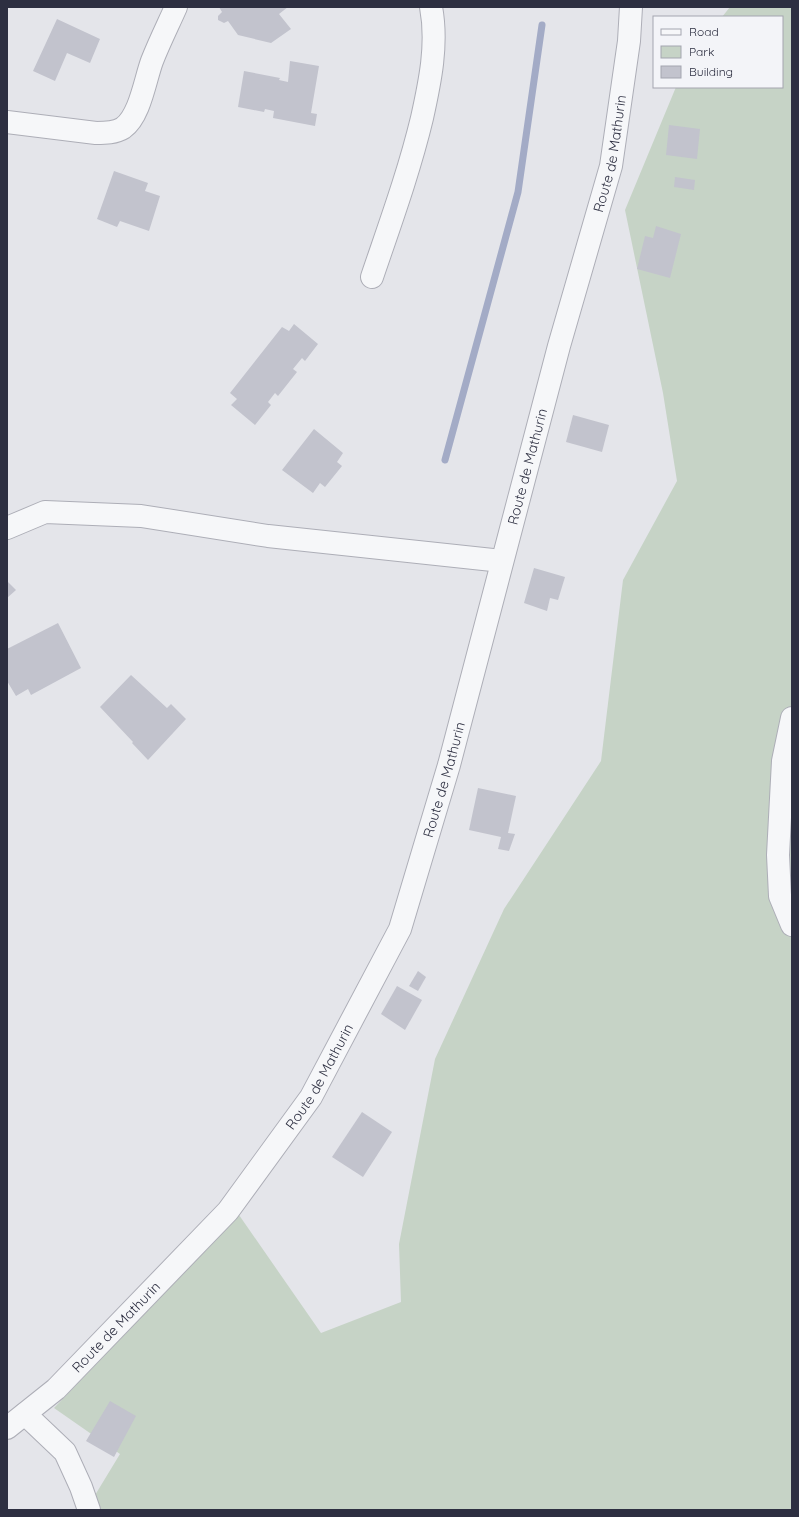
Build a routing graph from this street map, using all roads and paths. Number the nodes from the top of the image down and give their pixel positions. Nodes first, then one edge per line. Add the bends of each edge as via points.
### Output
1 (176, 7) edge
2 (431, 7) edge
3 (631, 7) edge
4 (7, 122) edge
5 (372, 277) dead end
6 (7, 528) edge
7 (502, 561) junction
8 (792, 718) edge
9 (792, 925) edge
10 (25, 1414) junction
11 (7, 1428) edge
12 (89, 1510) edge

1 - 4 street via 152,61 138,106 122,129 96,133
2 - 5 street via 434,22 432,73 413,153
3 - 7 street, Route de Mathurin via 629,42 611,166 559,346
6 - 7 street via 45,512 141,516 268,536
7 - 10 street, Route de Mathurin via 449,765 400,929 311,1097 228,1211 56,1389
8 - 9 street via 783,761 778,855 780,896
10 - 11 street, Route de Mathurin
10 - 12 street via 65,1452

